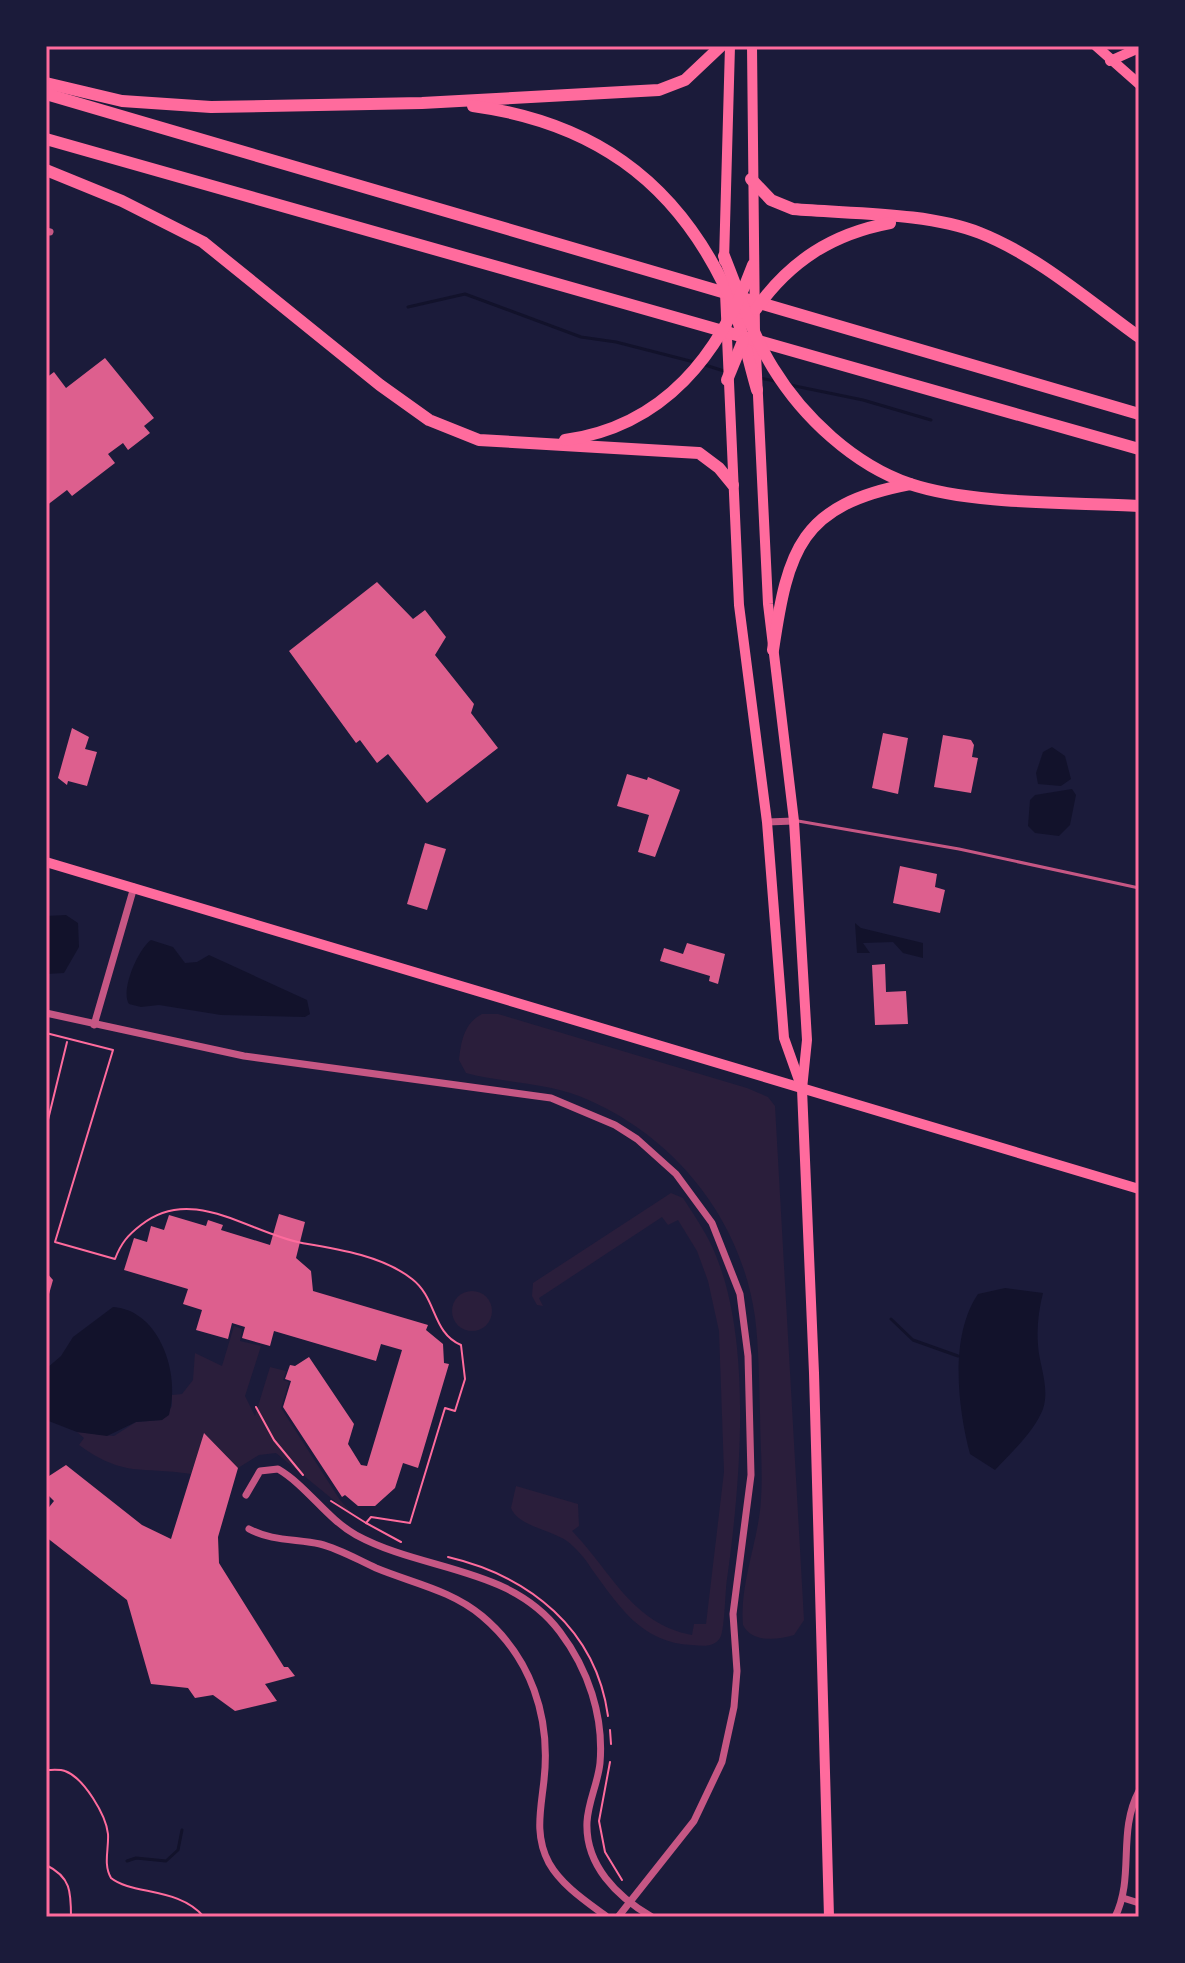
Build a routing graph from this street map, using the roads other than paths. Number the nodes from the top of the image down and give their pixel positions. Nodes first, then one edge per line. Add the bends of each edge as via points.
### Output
1 (721, 46) edge
2 (730, 46) edge
3 (752, 46) edge
4 (1096, 46) edge
5 (1139, 48) edge
6 (1110, 61) junction
7 (46, 83) edge
8 (1139, 84) edge
9 (46, 94) edge
10 (422, 103) junction
11 (46, 139) edge
12 (46, 170) edge
13 (751, 179) junction
14 (934, 222) junction
15 (724, 256) junction
16 (753, 265) junction
17 (725, 287) junction
18 (741, 296) junction
19 (733, 312) junction
20 (754, 322) junction
21 (726, 326) junction
22 (1139, 337) edge
23 (743, 341) junction
24 (727, 380) junction
25 (757, 390) junction
26 (1139, 414) edge
27 (530, 445) junction
28 (1139, 449) edge
29 (910, 484) junction
30 (733, 485) junction
31 (1139, 506) edge
32 (773, 650) junction
33 (794, 821) junction
34 (767, 822) junction
35 (46, 862) edge
36 (134, 887) junction
37 (1139, 888) edge
38 (46, 1013) edge
39 (94, 1025) junction
40 (802, 1089) junction
41 (1139, 1189) edge
42 (246, 1495) dead end
43 (249, 1529) dead end
44 (1139, 1791) edge
45 (1123, 1898) junction
46 (630, 1902) junction
47 (1139, 1903) edge
48 (607, 1917) edge
49 (618, 1917) edge
50 (652, 1917) edge
51 (829, 1917) edge
52 (1115, 1917) edge

1 - 10 highway via 685,80 659,90
2 - 15 main road
3 - 13 main road
4 - 6 main road
5 - 6 main road
6 - 8 main road
7 - 10 highway via 122,101 211,107
9 - 26 highway
10 - 17 highway via 508,110 552,122 602,146 642,175 703,250
11 - 28 highway
12 - 27 highway via 203,242 429,420 479,440
13 - 14 highway via 771,200 793,209
13 - 16 main road
14 - 20 highway via 851,231 811,252 786,271
14 - 22 highway via 978,232 1014,249
15 - 17 main road
15 - 18 highway
16 - 18 highway
16 - 20 main road
17 - 19 highway
17 - 21 main road
18 - 19 highway
18 - 20 highway
19 - 21 highway
19 - 23 highway
20 - 23 highway
20 - 25 main road
20 - 29 highway via 794,399 828,435
21 - 24 main road
21 - 27 highway via 694,372 627,424
23 - 24 highway
23 - 25 highway
24 - 30 main road
25 - 32 main road
27 - 30 highway via 686,450 708,457
29 - 31 highway via 989,498
29 - 32 highway via 859,496 817,522 784,581
30 - 34 main road via 739,605
32 - 33 main road
33 - 34 street
33 - 37 lane
33 - 40 main road via 807,1040
34 - 40 main road via 784,1038
35 - 36 main road
36 - 39 street
36 - 40 main road
38 - 39 street
39 - 46 street via 270,1060 551,1098 637,1139 676,1174 712,1223 740,1294 748,1356 751,1475 733,1614 734,1707 710,1791 671,1854
40 - 41 main road
40 - 51 main road
42 - 46 street via 260,1471 278,1469 352,1532 406,1558 492,1580 548,1617 573,1652 599,1721 600,1764 587,1822 588,1842 597,1869
43 - 48 street via 261,1536 323,1545 442,1592 499,1633 527,1674 543,1716 542,1845 560,1878
44 - 45 street via 1125,1839
45 - 47 street
45 - 52 street
46 - 49 street
46 - 50 street

